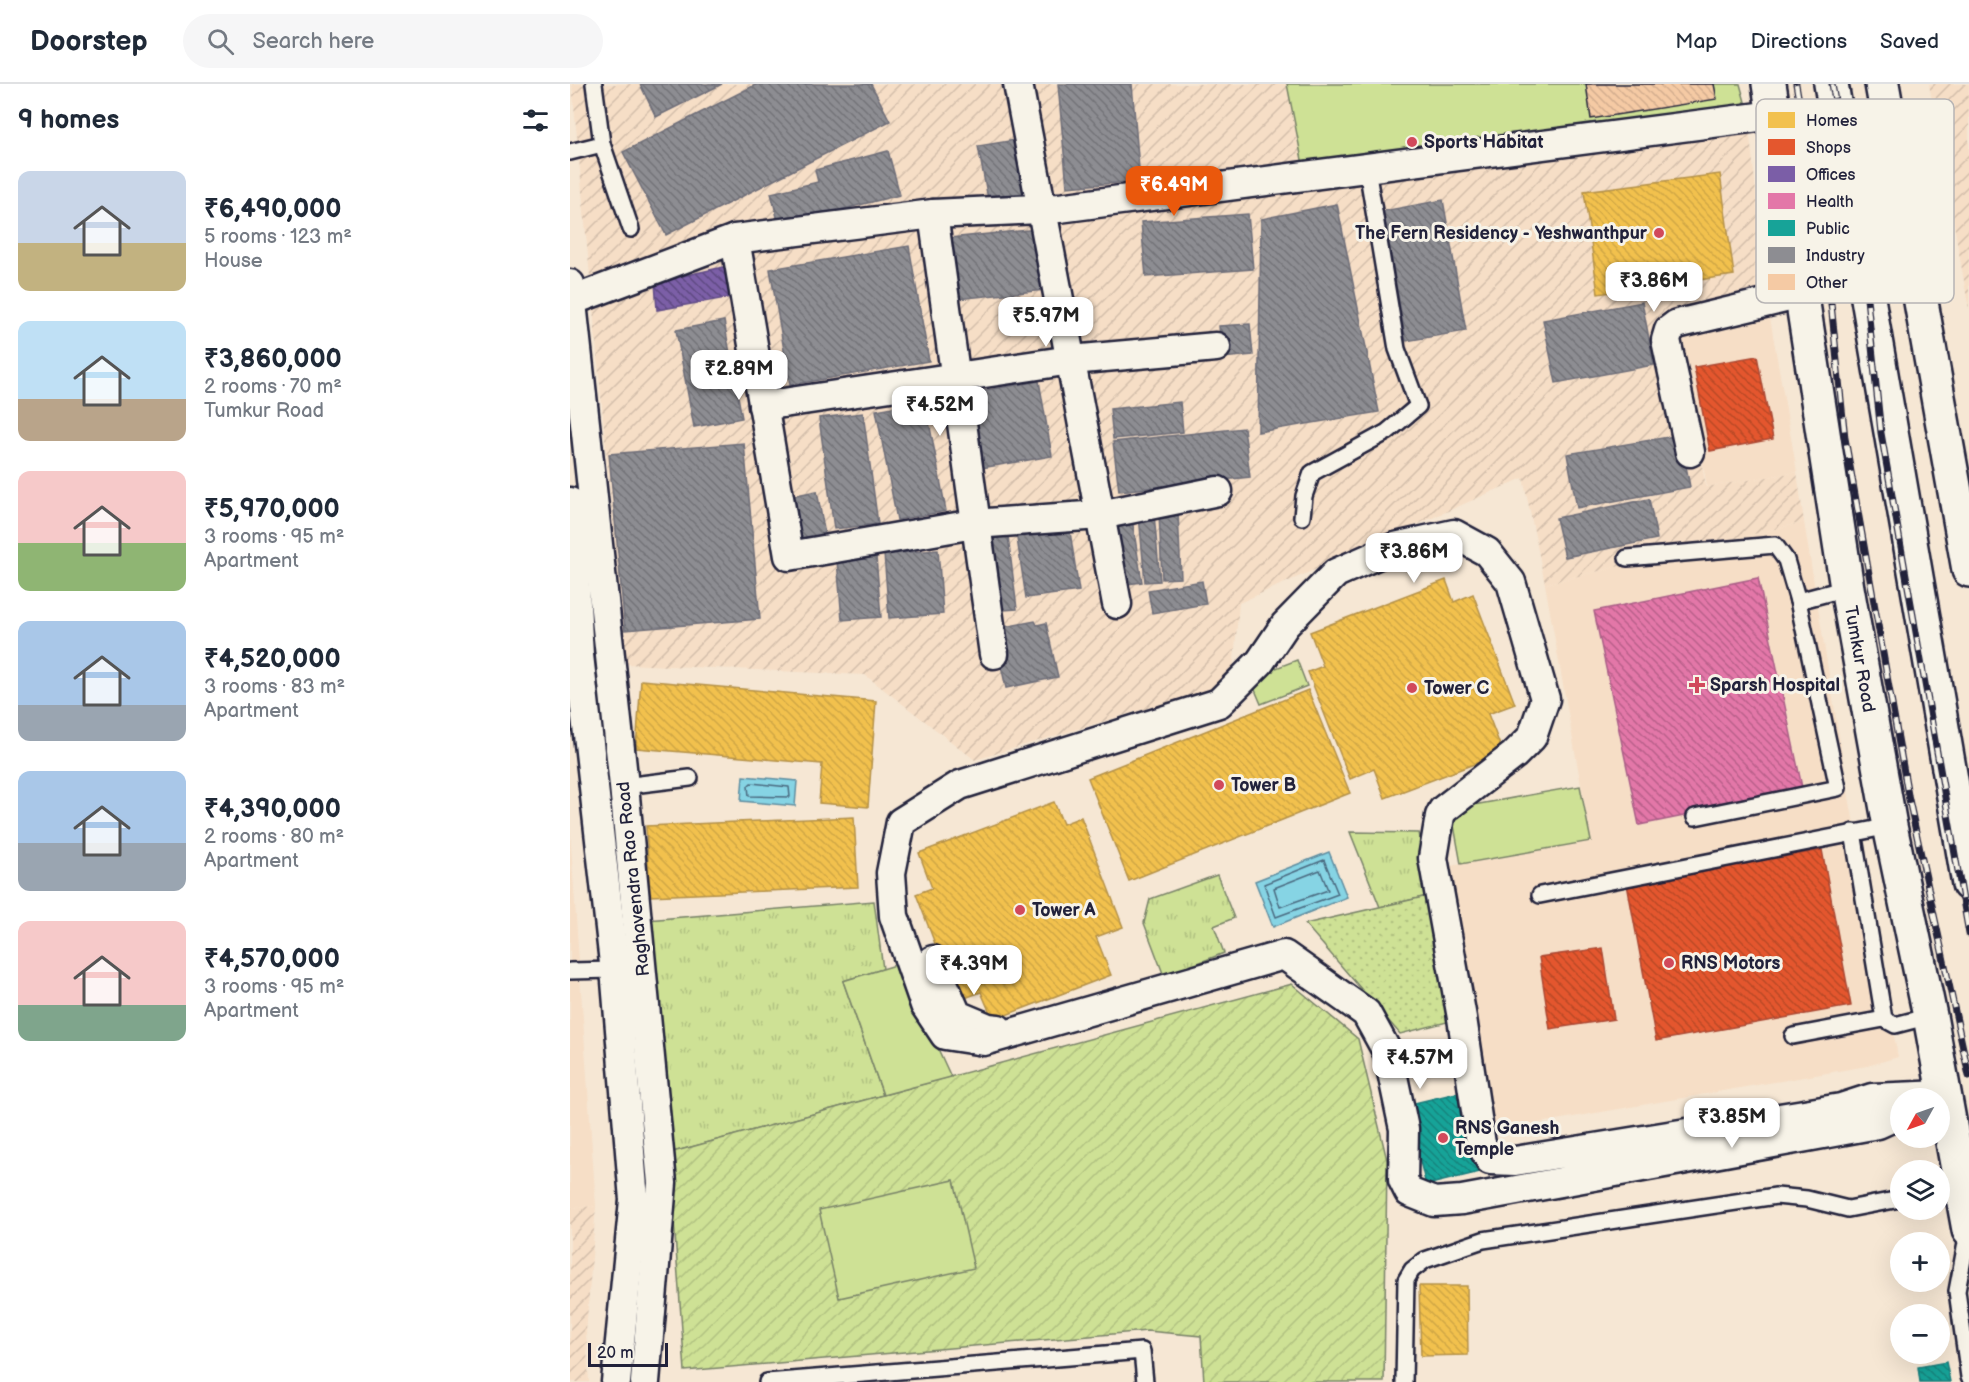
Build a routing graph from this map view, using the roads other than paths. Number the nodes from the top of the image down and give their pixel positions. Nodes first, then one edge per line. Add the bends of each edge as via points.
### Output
1 (594, 84) edge
2 (1018, 84) edge
3 (1831, 84) edge
4 (1882, 84) edge
5 (1834, 99) edge
6 (1885, 99) edge
7 (1756, 103) edge
8 (602, 144) junction
9 (570, 153) edge
10 (1368, 169) junction
11 (1043, 209) junction
12 (933, 214) junction
13 (631, 229) dead end
14 (735, 239) junction
15 (571, 292) edge
16 (1764, 303) edge
17 (1803, 303) edge
18 (1869, 303) edge
19 (1925, 303) edge
20 (1216, 347) dead end
21 (1071, 360) junction
22 (957, 377) junction
23 (575, 389) edge
24 (763, 406) junction
25 (1690, 452) dead end
26 (1218, 491) dead end
27 (1963, 498) edge
28 (570, 502) edge
29 (1100, 514) junction
30 (1302, 517) dead end
31 (974, 524) junction
32 (1466, 541) junction
33 (1627, 558) dead end
34 (1969, 570) edge
35 (1346, 585) dead end
36 (1847, 588) junction
37 (1798, 601) junction
38 (1117, 604) dead end
39 (994, 654) dead end
40 (574, 655) edge
41 (610, 656) junction
42 (690, 778) dead end
43 (624, 786) junction
44 (1695, 817) dead end
45 (1890, 826) junction
46 (1853, 832) junction
47 (1969, 884) edge
48 (1540, 895) dead end
49 (933, 960) dead end
50 (614, 970) junction
51 (570, 971) edge
52 (1930, 1016) junction
53 (1884, 1019) junction
54 (1018, 1031) junction
55 (1793, 1036) dead end
56 (1939, 1088) edge
57 (1890, 1098) edge
58 (1890, 1119) edge
59 (1515, 1161) junction
60 (1950, 1190) edge
61 (1518, 1191) junction
62 (1890, 1201) edge
63 (1969, 1229) edge
64 (1969, 1377) edge
65 (616, 1382) edge
66 (645, 1382) edge
67 (767, 1382) edge
68 (1145, 1382) edge
69 (1404, 1382) edge

1 - 8 lane
2 - 11 street
3 - 5 main road
4 - 6 main road
7 - 10 street
8 - 9 lane
8 - 13 lane
10 - 11 street
10 - 30 lane via 1397,349 1418,406 1387,432 1312,473
11 - 12 street
11 - 21 street
12 - 14 street
12 - 22 street
14 - 15 street
14 - 24 street
15 - 23 street, Raghavendra Rao Road
16 - 25 street via 1677,324 1669,330 1666,340
17 - 36 main road, Tumkur Road
18 - 47 main road
19 - 27 main road
20 - 21 street
21 - 22 street
21 - 29 street
22 - 24 street
22 - 31 street
23 - 41 street, Raghavendra Rao Road
24 - 31 street via 789,556
26 - 29 street
27 - 34 main road
28 - 40 street, Raghavendra Rao Road
29 - 31 street
29 - 38 street
31 - 39 street
32 - 35 street
32 - 54 street via 1454,534 1395,547 1336,573 1286,625 1260,662 1219,703 960,785 901,822 891,873 894,916 925,1005 945,1035 984,1041
32 - 59 street via 1487,552 1510,582 1545,699 1532,737 1443,810 1433,858 1481,1144 1490,1160
33 - 37 lane via 1775,545 1786,560
36 - 37 lane
36 - 45 main road, Tumkur Road
37 - 44 lane via 1838,788
40 - 41 street
40 - 50 street, Raghavendra Rao Road
41 - 43 street, Raghavendra Rao Road
42 - 43 lane
43 - 66 street, Raghavendra Rao Road via 662,1183
45 - 46 lane
45 - 52 main road, Tumkur Road
46 - 48 lane
46 - 53 lane
49 - 54 street via 957,1015 988,1028
50 - 51 lane
50 - 65 street, Raghavendra Rao Road via 634,1200
52 - 53 lane via 1895,1025
52 - 56 main road, Tumkur Road
53 - 55 lane
54 - 61 street via 1284,955 1366,1013 1388,1053 1404,1129 1403,1180 1409,1192 1434,1202
57 - 59 street
58 - 61 street via 1878,1124
59 - 61 street
60 - 63 main road, Tumkur Road
62 - 69 lane via 1848,1209 1776,1196 1483,1240 1425,1260 1406,1280
63 - 64 lane via 1957,1291
67 - 68 lane via 1142,1351

